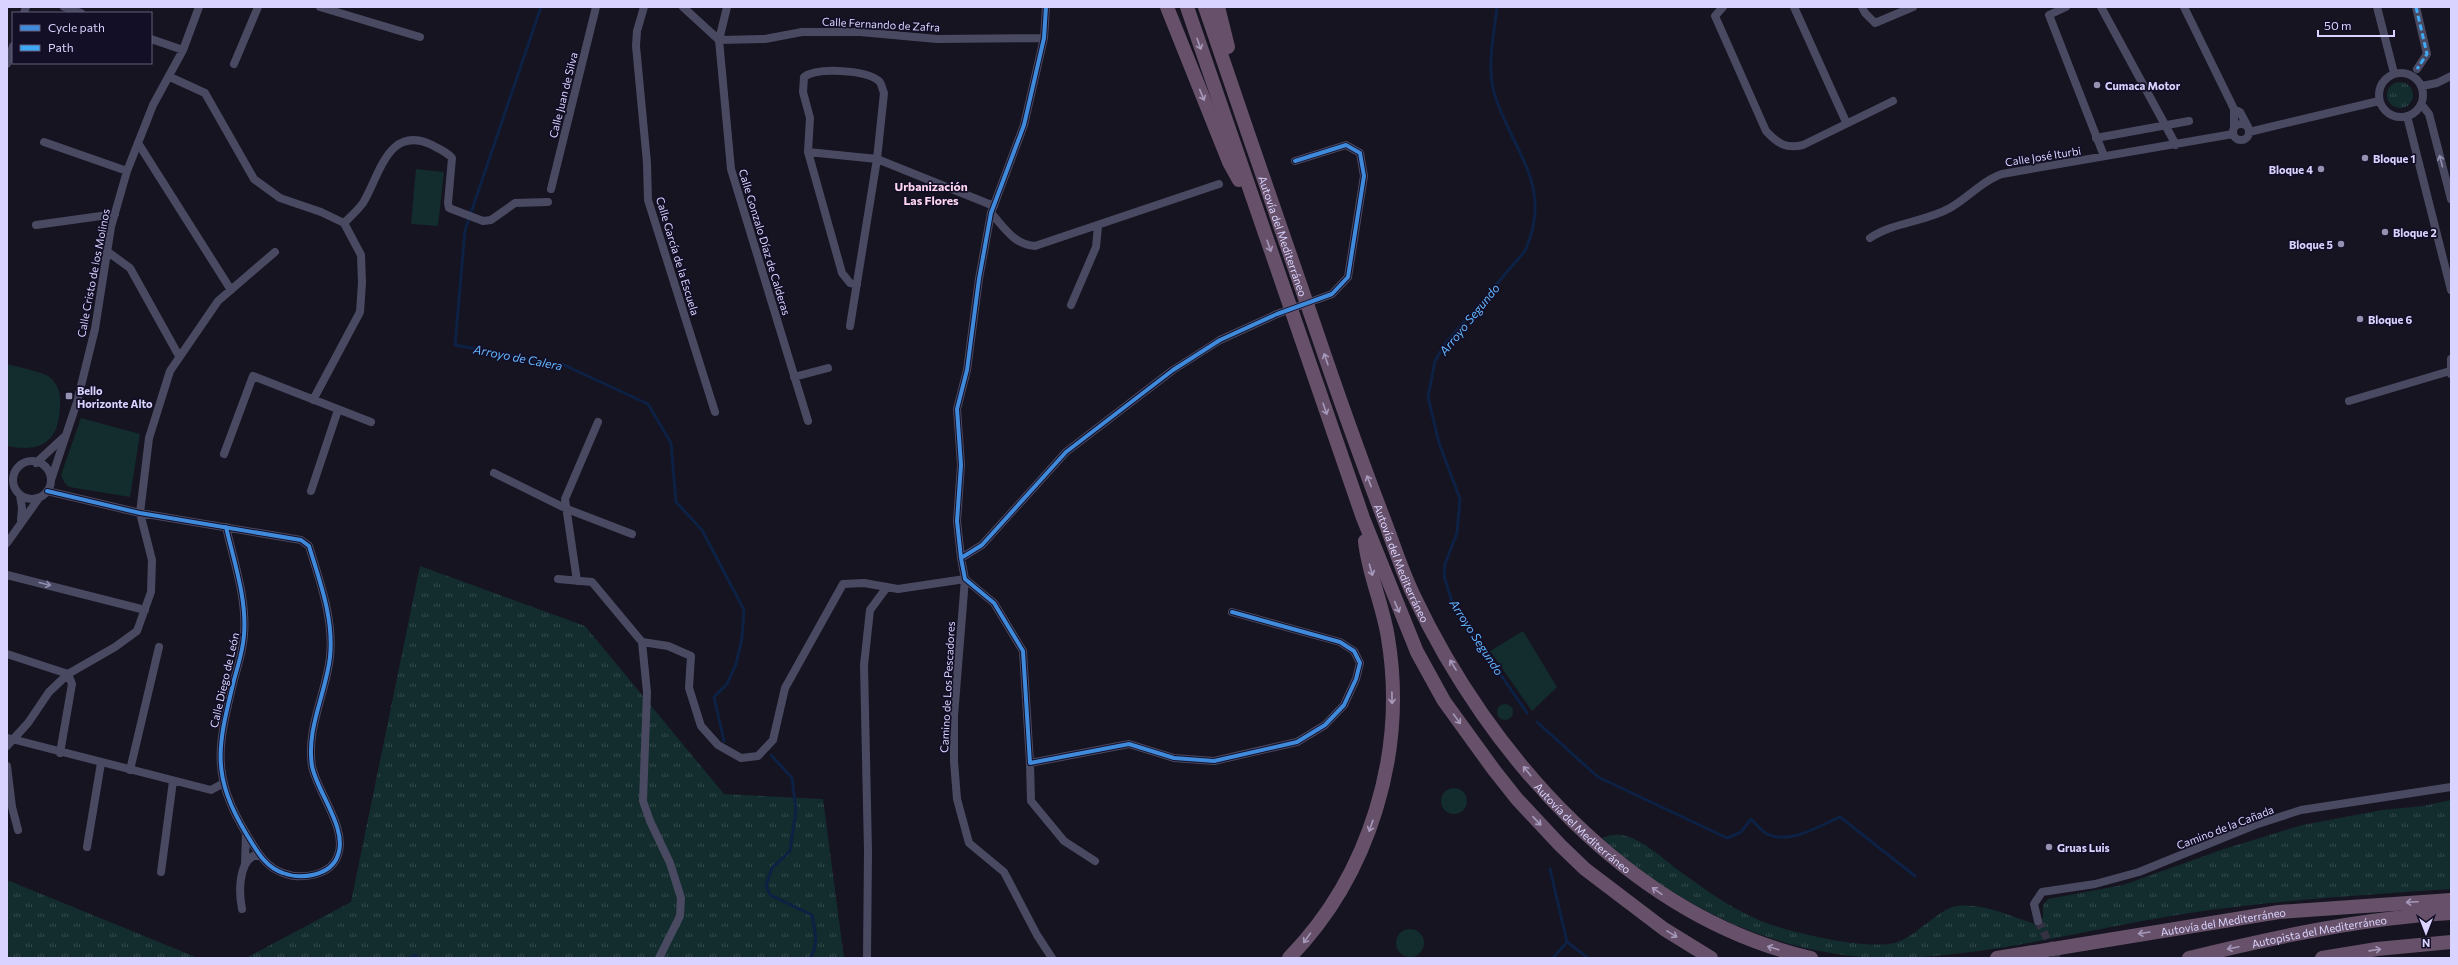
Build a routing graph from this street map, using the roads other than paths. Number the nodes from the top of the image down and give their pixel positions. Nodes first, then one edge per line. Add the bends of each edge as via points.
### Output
1 (64, 7) edge
2 (199, 7) edge
3 (258, 7) edge
4 (320, 7) edge
5 (596, 7) edge
6 (644, 7) edge
7 (683, 7) edge
8 (727, 7) edge
9 (1046, 7) edge
10 (1167, 7) edge
11 (1187, 7) edge
12 (1205, 7) edge
13 (1218, 7) edge
14 (1724, 7) edge
15 (1794, 7) edge
16 (1862, 7) edge
17 (1913, 7) edge
18 (2066, 7) edge
19 (2102, 7) edge
20 (2184, 7) edge
21 (2377, 7) edge
22 (2416, 7) edge
23 (349, 11) edge
24 (78, 12) edge
25 (420, 37) dead end
26 (1044, 38) junction
27 (152, 39) edge
28 (719, 40) junction
29 (12, 49) edge
30 (183, 50) junction
31 (7, 64) edge
32 (234, 64) dead end
33 (2417, 69) dead end
34 (2394, 73) junction
35 (2451, 76) edge
36 (170, 77) junction
37 (2422, 86) junction
38 (1892, 101) dead end
39 (2379, 101) junction
40 (2421, 104) junction
41 (2234, 109) junction
42 (2407, 116) junction
43 (2189, 121) dead end
44 (1846, 122) junction
45 (2166, 124) junction
46 (2249, 129) junction
47 (2233, 131) junction
48 (2096, 138) junction
49 (44, 142) dead end
50 (138, 143) junction
51 (2176, 144) junction
52 (808, 152) junction
53 (2104, 156) junction
54 (877, 159) junction
55 (1258, 161) junction
56 (1295, 161) dead end
57 (127, 171) junction
58 (1219, 184) dead end
59 (551, 189) dead end
60 (2451, 199) edge
61 (548, 202) dead end
62 (992, 209) junction
63 (115, 214) junction
64 (1260, 220) junction
65 (344, 223) junction
66 (36, 225) dead end
67 (1098, 226) junction
68 (1870, 238) dead end
69 (108, 252) junction
70 (275, 252) dead end
71 (857, 285) junction
72 (231, 290) junction
73 (2451, 290) edge
74 (1072, 305) dead end
75 (850, 326) dead end
76 (179, 356) junction
77 (2451, 359) edge
78 (828, 368) dead end
79 (2450, 373) edge
80 (794, 377) junction
81 (313, 400) junction
82 (2349, 401) dead end
83 (338, 410) junction
84 (715, 412) dead end
85 (808, 421) dead end
86 (370, 422) dead end
87 (598, 422) dead end
88 (65, 436) junction
89 (224, 454) dead end
90 (36, 463) junction
91 (494, 472) dead end
92 (10, 475) edge
93 (51, 480) junction
94 (7, 490) edge
95 (47, 491) junction
96 (310, 491) dead end
97 (18, 493) junction
98 (39, 498) junction
99 (566, 508) junction
100 (140, 513) junction
101 (1363, 518) junction
102 (21, 520) junction
103 (226, 527) junction
104 (632, 534) dead end
105 (7, 543) edge
106 (961, 558) junction
107 (7, 575) edge
108 (558, 579) dead end
109 (965, 579) junction
110 (577, 581) junction
111 (887, 587) junction
112 (145, 610) junction
113 (1232, 612) dead end
114 (642, 642) junction
115 (159, 647) dead end
116 (7, 654) edge
117 (68, 674) junction
118 (8, 741) edge
119 (60, 753) junction
120 (101, 763) junction
121 (1030, 763) junction
122 (7, 766) edge
123 (130, 770) junction
124 (173, 781) junction
125 (8, 782) edge
126 (222, 784) junction
127 (2451, 787) edge
128 (18, 830) dead end
129 (246, 832) junction
130 (87, 847) dead end
131 (260, 856) junction
132 (1095, 861) dead end
133 (245, 868) junction
134 (162, 872) dead end
135 (2451, 900) edge
136 (242, 908) dead end
137 (2451, 913) edge
138 (2038, 921) tunnel mouth
139 (2451, 942) edge
140 (659, 958) edge
141 (867, 958) edge
142 (1052, 958) edge
143 (1289, 958) edge
144 (1711, 958) edge
145 (1811, 958) edge
146 (1997, 958) edge
147 (2189, 958) edge
148 (2322, 958) edge

1 - 24 street
2 - 30 street, Calle Cristo de los Molinos
3 - 32 street
4 - 23 street
5 - 59 street, Calle Juan de Silva
6 - 84 street, Calle García de la Escuela via 637,31 636,46 648,163 648,200
7 - 28 street
8 - 28 street, Calle Gonzalo Díaz de Calderas
9 - 26 street, Camino de Los Pescadores
10 -> 64 highway via 1229,162
11 -> 64 highway, Autovía del Mediterráneo
12 - 55 highway, Autovía del Mediterráneo
13 - 55 highway via 1255,135
14 - 44 street via 1715,16 1766,131 1773,139 1791,148 1803,145
15 - 44 street
16 - 17 street via 1865,14 1875,23
18 - 48 street via 2048,15
19 - 45 street
20 - 41 street
21 - 34 street
22 - 33 street via 2427,54
23 - 25 street
26 - 28 street, Calle Fernando de Zafra via 937,39 860,32 802,32 765,39
26 - 62 street, Camino de Los Pescadores via 1024,125
27 - 30 street
28 - 80 street, Calle Gonzalo Díaz de Calderas via 731,169
29 - 31 street
30 - 36 street, Calle Cristo de los Molinos
34 - 37 street via 2408,74
34 - 39 street via 2380,86
35 - 37 street via 2437,83
36 - 50 street, Calle Cristo de los Molinos via 153,106
36 - 65 street via 205,93 254,179 280,198 322,212
37 - 40 street
38 - 44 street
39 - 42 street via 2387,113 2393,116
39 - 46 street
40 - 42 street via 2413,114
60 -> 40 street via 2429,114
41 - 46 street via 2240,112
41 - 47 street
42 - 73 street
43 - 45 street
45 - 48 street
45 - 51 street
46 - 47 street via 2242,124
46 - 47 street via 2248,136 2243,140 2237,140
47 - 51 street, Calle José Iturbi
48 - 53 street
49 - 57 street
50 - 57 street, Calle Cristo de los Molinos
50 - 72 street
51 - 53 street, Calle José Iturbi
52 - 54 street
52 - 54 street via 810,118 803,92 804,77 812,72 843,72 870,76 880,82 884,93
52 - 71 street via 842,273 850,283
53 - 68 street, Calle José Iturbi via 1999,175 1944,211 1886,229
54 - 62 street
54 - 71 street
145 -> 55 highway, Autovía del Mediterráneo via 1754,942 1690,912 1646,883 1578,826 1536,782 1491,724 1439,643 1409,583 1354,442
56 - 106 street via 1346,145 1360,153 1364,176 1348,277 1332,294 1277,314 1220,340 1173,370 1073,447 982,545
57 - 63 street, Calle Cristo de los Molinos
58 - 67 street
61 - 65 street via 515,203 490,220 483,221 454,211 449,208 448,203 452,158 421,140 410,139 392,150 364,202
62 - 67 street via 1015,240 1026,246 1035,246
62 - 106 street, Camino de Los Pescadores via 979,279 967,370 957,409 961,465 957,521
63 - 66 street
63 - 69 street, Calle Cristo de los Molinos
64 -> 101 highway, Autovía del Mediterráneo
65 - 81 street via 361,255 360,312
67 - 74 street via 1096,247
69 - 76 street via 130,268
69 - 88 street, Calle Cristo de los Molinos via 77,402
70 - 72 street
71 - 75 street
72 - 76 street via 218,302
76 - 100 street via 170,370 149,438
77 - 79 street
78 - 80 street
79 - 82 street
80 - 85 street, Calle Gonzalo Díaz de Calderas
81 - 83 street
81 - 89 street via 253,376
83 - 86 street
83 - 96 street
87 - 99 street via 565,499
88 - 90 street, Calle Cristo de los Molinos
88 - 93 street, Calle Cristo de los Molinos
90 - 92 street via 24,462
90 - 93 street via 48,472
91 - 99 street
92 - 97 street
93 - 95 street
94 - 97 street
95 - 98 street
95 - 100 street
97 - 98 street
97 - 102 street via 22,508
98 - 102 street
99 - 104 street
99 - 110 street
100 - 103 street
100 - 112 street via 152,560 151,592
101 -> 143 highway via 1366,551 1382,610 1392,667 1387,767 1366,838 1340,893
101 -> 144 highway, Autovía del Mediterráneo via 1410,636 1444,701 1494,770 1517,799 1585,869 1664,929
102 - 105 street
103 - 126 street, Calle Diego de León via 242,598 244,626 242,650 221,731 219,761
103 - 131 street, Calle Diego de León via 306,542 328,614 330,657 311,743 312,766 340,838 339,854 326,870 299,876 272,868
106 - 109 street, Camino de Los Pescadores
107 -> 112 street
108 - 110 street
109 - 111 street via 898,589
109 - 121 street via 994,602 1023,651
109 - 142 street, Camino de Los Pescadores via 954,716 957,799 969,843 1004,872
110 - 114 street via 592,582
111 - 114 street via 864,583 843,584 785,688 773,740 758,756 742,758 718,745 701,726 689,688 691,656 668,646
111 - 141 street via 870,610 864,665 868,851
112 - 117 street via 137,631
113 - 121 street via 1340,642 1354,651 1360,663 1356,679 1344,704 1325,725 1297,742 1214,761 1174,758 1129,744
114 - 140 street via 647,692 643,801 670,863 681,898 680,916
115 - 123 street
116 - 117 street
117 - 118 street via 49,692 28,723
117 - 119 street via 72,684
118 - 119 street
119 - 120 street
120 - 123 street
120 - 130 street
121 - 132 street via 1031,801 1064,842
122 - 125 street
123 - 124 street
124 - 126 street via 211,790
124 - 134 street
125 - 128 street
126 - 129 street, Calle Diego de León
127 - 138 street, Camino de la Cañada via 2301,810 2255,825 2139,872 2095,884 2042,892 2034,904
129 - 131 street, Calle Diego de León
129 - 133 street
131 - 133 street via 249,859
133 - 136 street via 240,890
135 -> 146 highway, Autovía del Mediterráneo via 2279,912
137 -> 147 highway, Autopista del Mediterráneo via 2332,927
148 -> 139 highway via 2377,949

